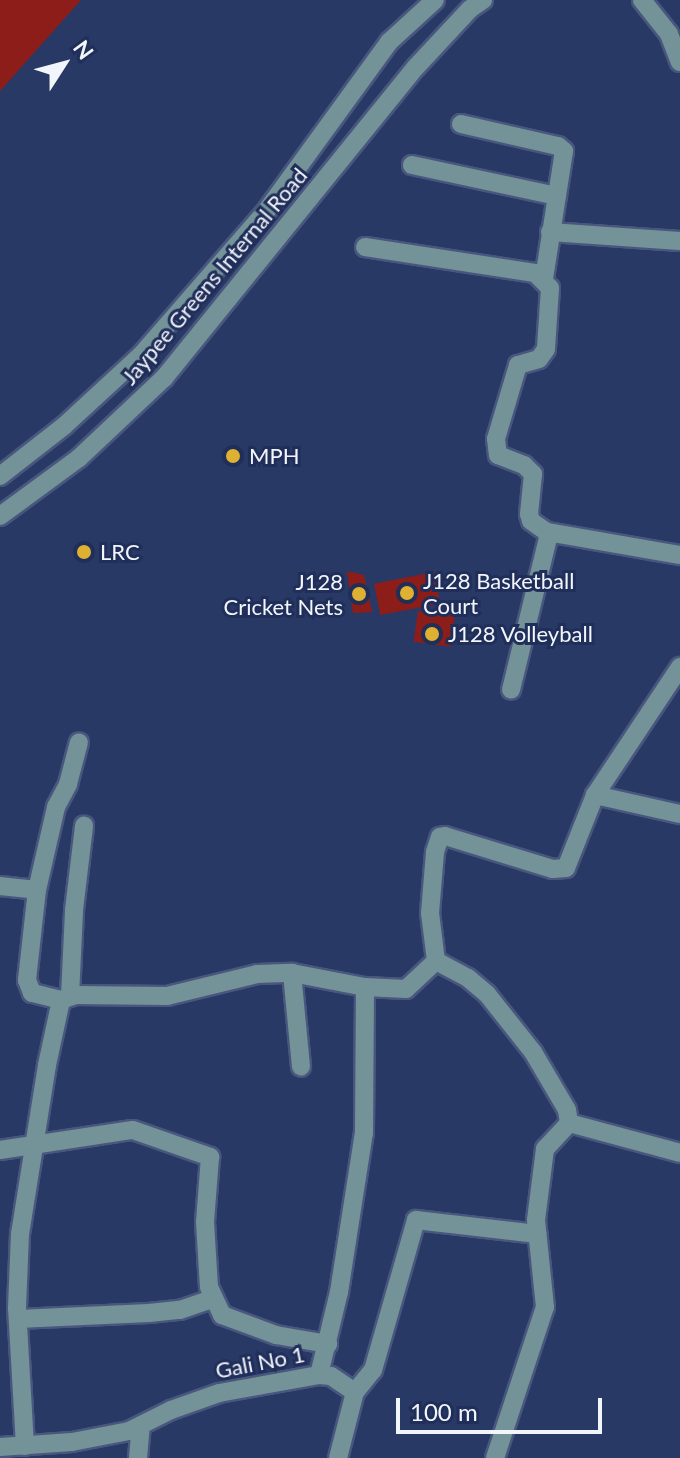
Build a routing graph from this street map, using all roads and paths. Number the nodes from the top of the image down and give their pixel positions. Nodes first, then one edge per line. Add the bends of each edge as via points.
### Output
1 (435, 0) edge
2 (483, 0) edge
3 (642, 0) edge
4 (680, 62) edge
5 (352, 93) junction
6 (378, 115) junction
7 (461, 124) dead end
8 (412, 165) dead end
9 (557, 196) junction
10 (550, 232) junction
11 (680, 241) edge
12 (365, 247) dead end
13 (544, 279) junction
14 (0, 476) edge
15 (0, 516) edge
16 (547, 532) junction
17 (680, 555) edge
18 (680, 667) edge
19 (511, 690) dead end
20 (79, 742) dead end
21 (595, 795) junction
22 (680, 814) edge
23 (84, 826) dead end
24 (0, 886) edge
25 (37, 890) junction
26 (436, 961) junction
27 (292, 973) junction
28 (365, 987) junction
29 (66, 998) junction
30 (301, 1067) dead end
31 (569, 1123) junction
32 (32, 1147) junction
33 (0, 1150) edge
34 (680, 1153) edge
35 (537, 1234) junction
36 (214, 1298) junction
37 (12, 1310) edge
38 (328, 1344) junction
39 (319, 1375) junction
40 (355, 1392) junction
41 (141, 1426) junction
42 (25, 1446) junction
43 (0, 1447) edge
44 (138, 1458) edge
45 (338, 1458) edge
46 (495, 1458) edge

1 - 5 street, Jaypee Greens Internal Road via 389,42
2 - 6 street, Jaypee Greens Internal Road
3 - 4 street via 669,34
5 - 6 street
5 - 14 street, Jaypee Greens Internal Road via 267,210 141,355
6 - 15 street, Jaypee Greens Internal Road via 164,378 79,458
7 - 9 street via 562,148
8 - 9 street
9 - 10 street
10 - 11 street
10 - 13 street
12 - 13 street via 524,271
13 - 16 street via 552,298 546,349 514,373 496,449 502,459 530,468 529,514
16 - 17 street
16 - 19 street
18 - 21 street
20 - 25 street via 56,807
21 - 22 street
21 - 26 street via 570,863 560,870 440,837 430,913
23 - 29 street
24 - 25 street
25 - 29 street via 28,987 37,995
26 - 28 street via 406,989
26 - 31 street via 487,994 533,1052
27 - 28 street
27 - 29 street via 257,974 167,996
27 - 30 street
28 - 38 street via 364,1133
29 - 32 street
31 - 34 street
31 - 35 street via 545,1149
32 - 33 street
32 - 36 street via 133,1130 210,1157 205,1222
32 - 37 street
35 - 40 street via 416,1220 373,1370
35 - 46 street via 545,1307
36 - 37 street via 164,1311
36 - 38 street via 222,1315 276,1335
37 - 42 street
38 - 39 street
39 - 40 street, Gali No 1 via 331,1376
39 - 41 street, Gali No 1 via 219,1393
40 - 45 street
41 - 42 street, Gali No 1 via 72,1442
41 - 44 street
42 - 43 street, Gali No 1

